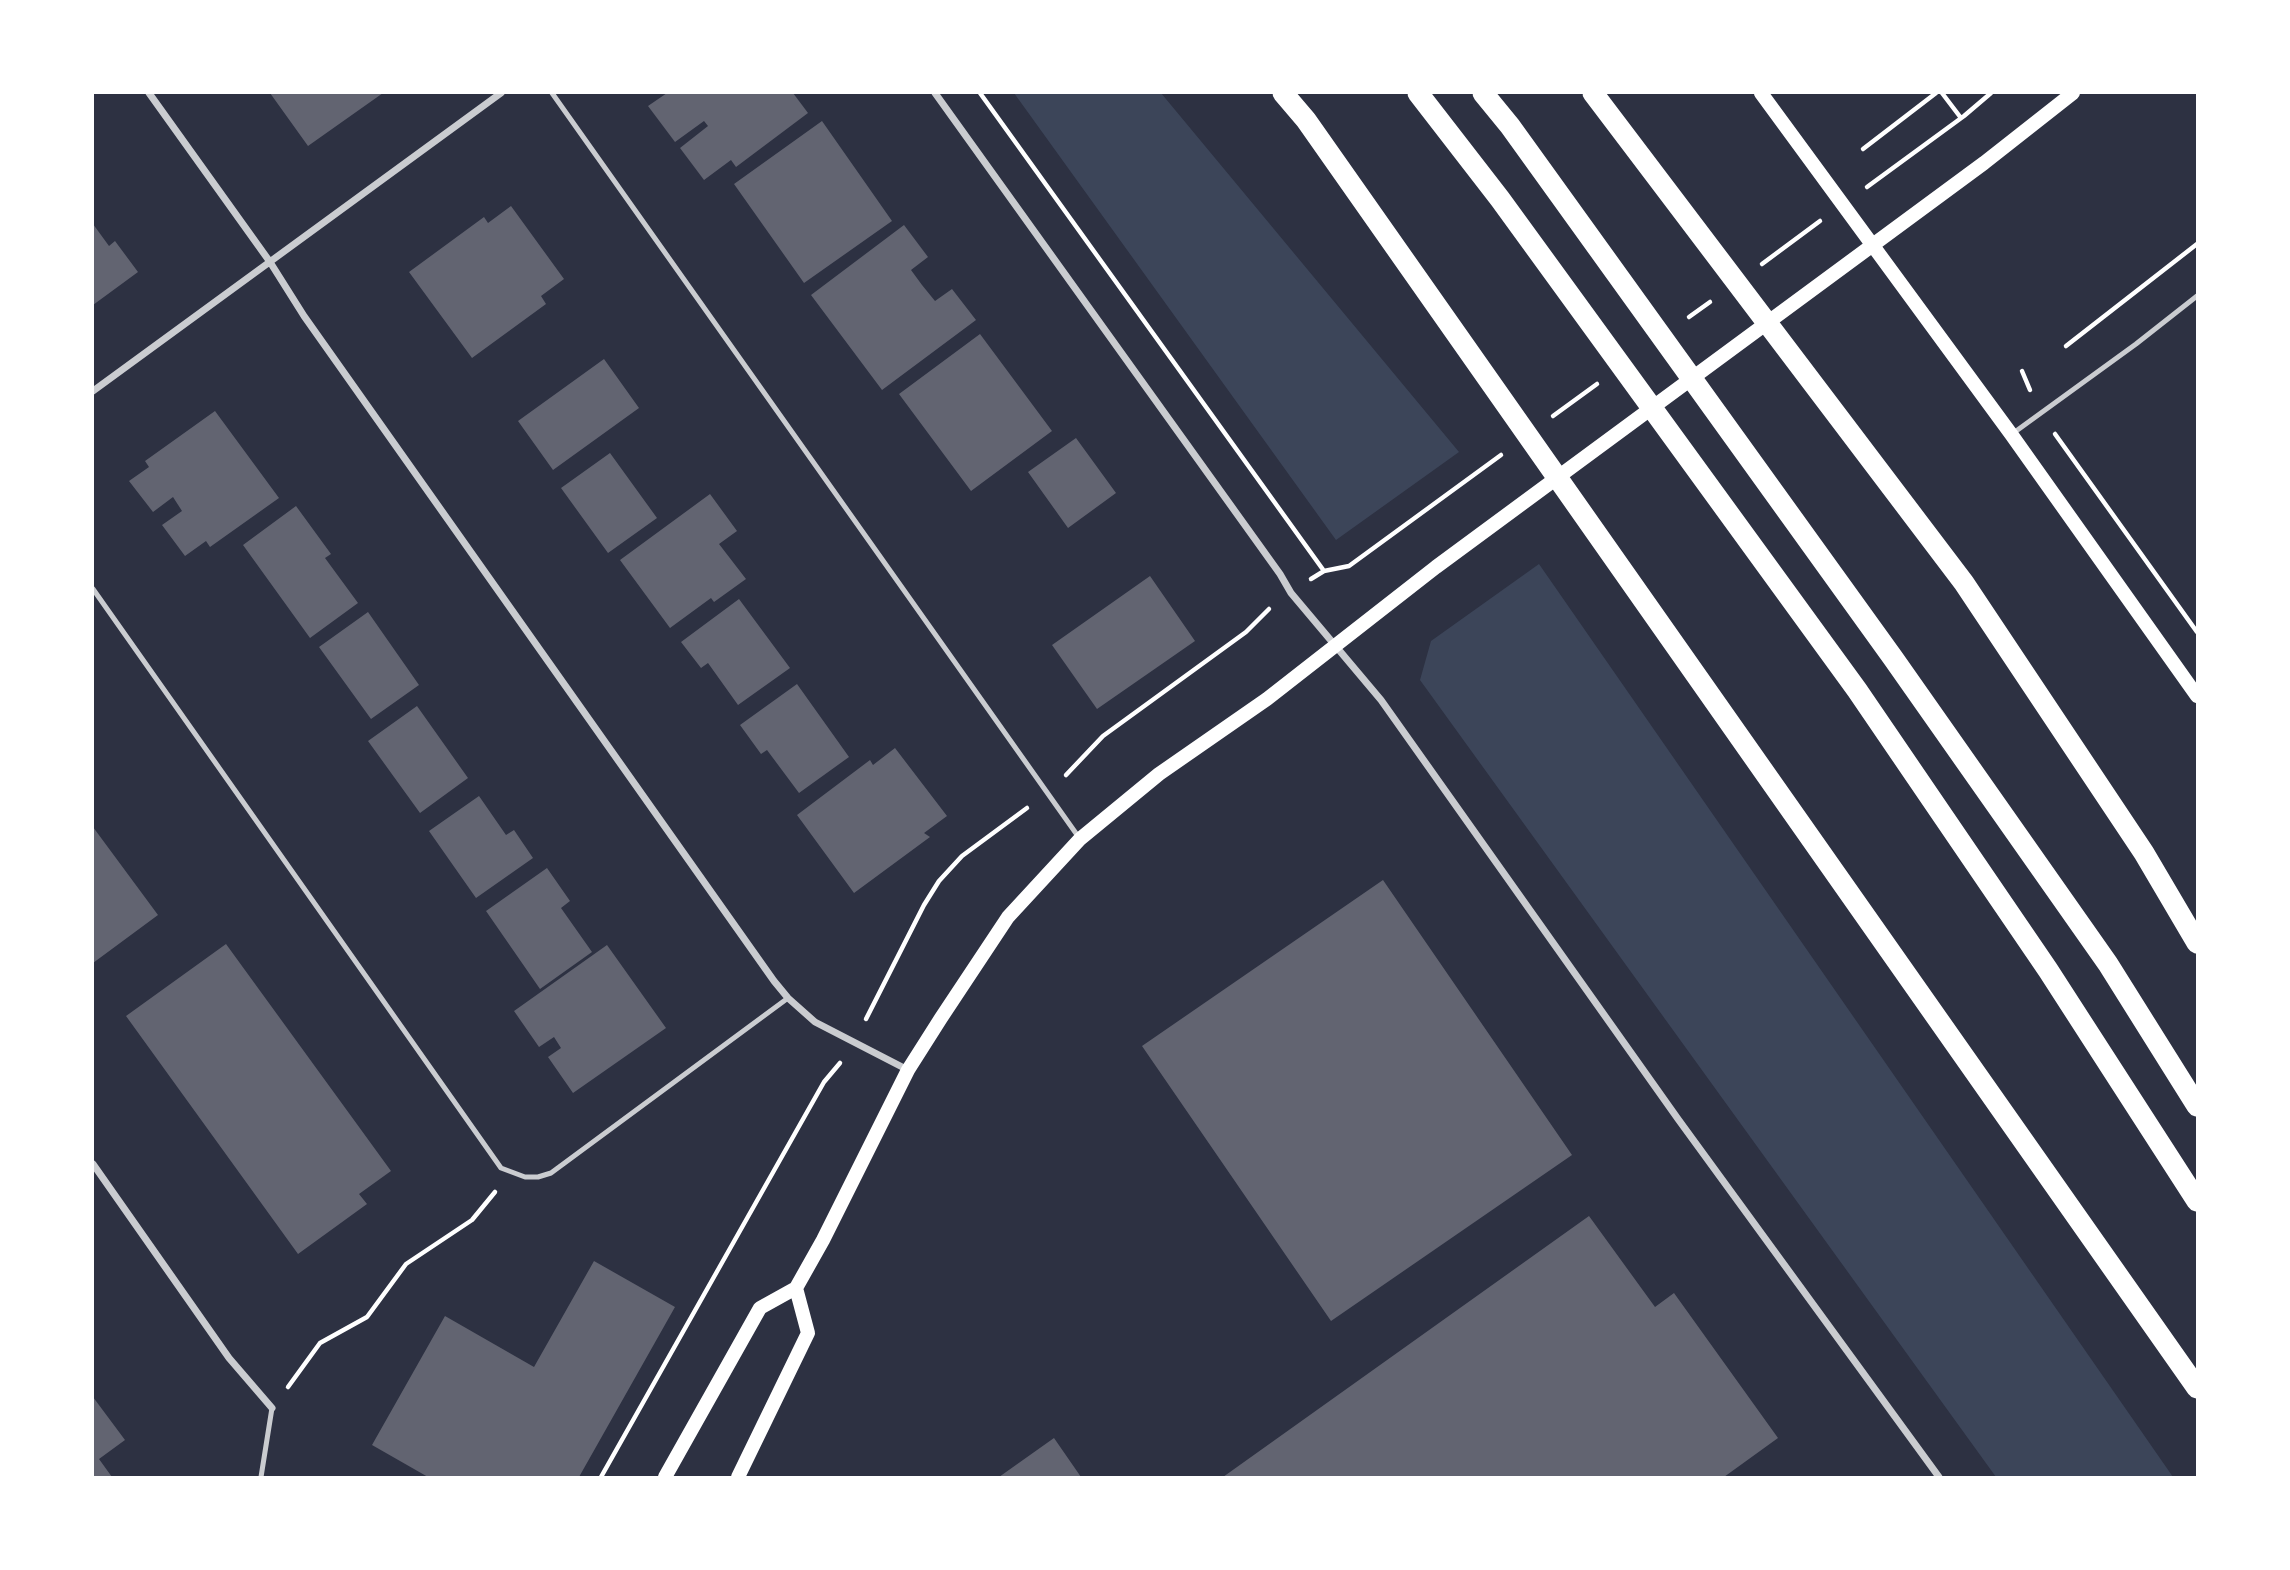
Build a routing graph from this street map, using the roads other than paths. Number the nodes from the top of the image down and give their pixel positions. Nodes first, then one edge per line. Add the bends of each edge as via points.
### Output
1 (149, 93) edge
2 (501, 93) edge
3 (552, 93) edge
4 (935, 93) edge
5 (1283, 93) edge
6 (1418, 93) edge
7 (1483, 93) edge
8 (1593, 93) edge
9 (1605, 93) edge
10 (1762, 93) edge
11 (2073, 93) edge
12 (1665, 186) junction
13 (270, 262) junction
14 (2197, 296) edge
15 (93, 391) edge
16 (2011, 434) junction
17 (93, 589) edge
18 (1336, 647) junction
19 (2197, 696) edge
20 (1080, 839) junction
21 (2197, 943) edge
22 (788, 998) junction
23 (908, 1069) junction
24 (2197, 1105) edge
25 (93, 1164) edge
26 (2197, 1201) edge
27 (796, 1288) junction
28 (2197, 1388) edge
29 (271, 1408) joint
30 (261, 1477) edge
31 (665, 1477) edge
32 (737, 1477) edge
33 (1939, 1477) edge

1 - 13 street
2 - 13 street
3 - 20 lane
4 - 18 street via 1291,593
5 - 28 highway
6 - 26 highway via 1857,690 2048,970
7 - 24 highway via 1893,658 2108,964
8 - 12 highway
9 - 12 highway
10 - 16 main road
11 - 18 main road
12 - 21 highway via 1964,583 2144,853
13 - 15 street
13 - 22 street
14 - 16 lane
16 - 19 main road
17 - 22 lane via 501,1168 525,1177 551,1173
18 - 20 main road via 1159,774
18 - 33 street via 1381,699
20 - 23 main road via 1008,917
22 - 23 street via 815,1021
23 - 27 main road
25 - 29 street via 229,1358
27 - 31 main road via 760,1308
27 - 32 main road via 808,1333
29 - 30 lane

